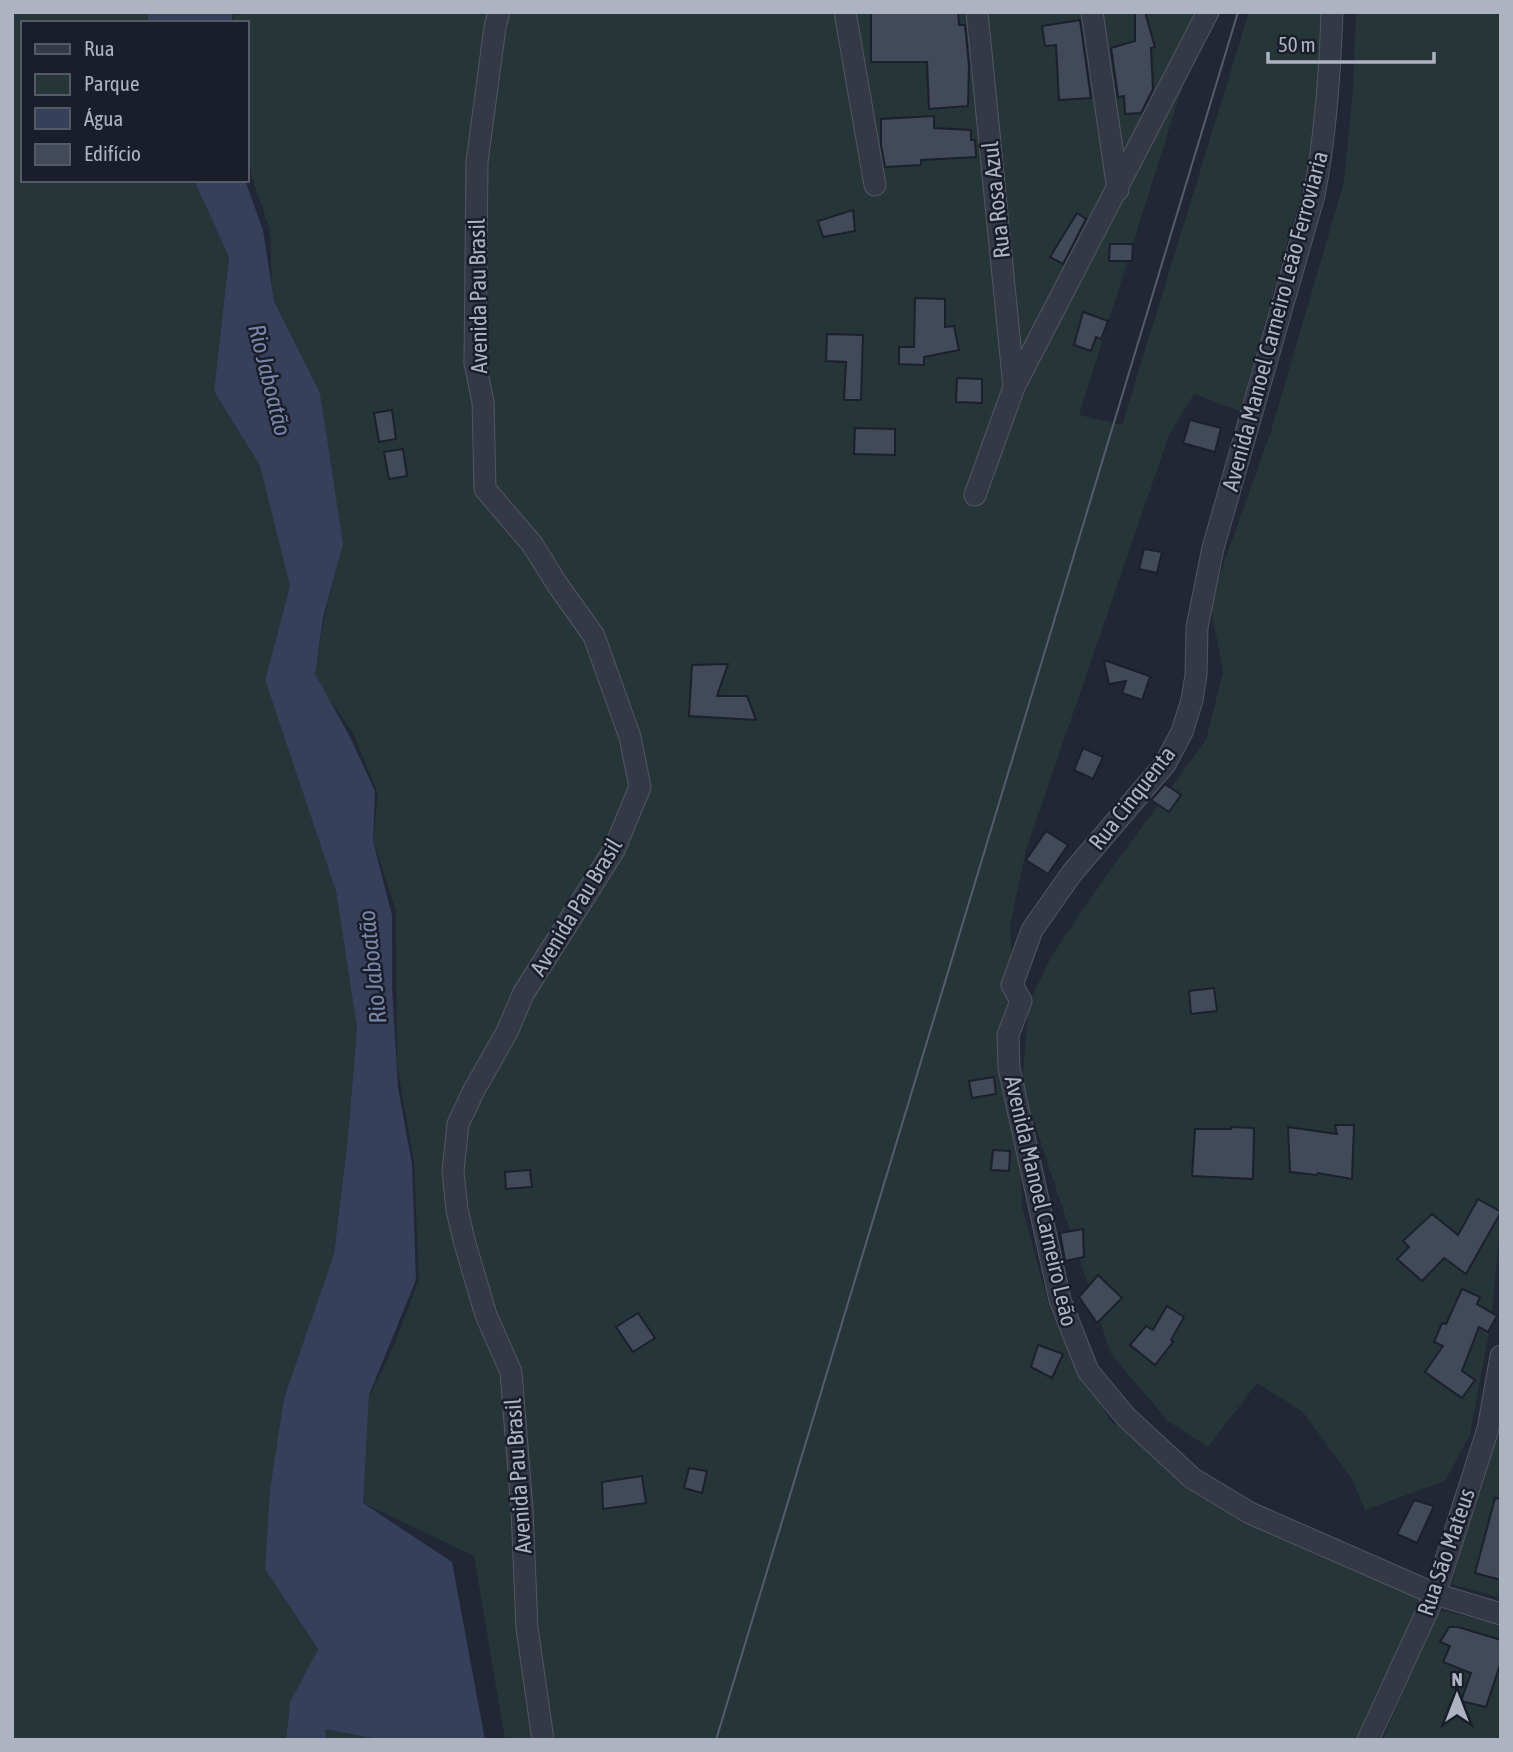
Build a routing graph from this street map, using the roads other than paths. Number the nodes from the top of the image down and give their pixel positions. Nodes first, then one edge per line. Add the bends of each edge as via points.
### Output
1 (499, 12) edge
2 (845, 12) edge
3 (977, 12) edge
4 (1092, 12) edge
5 (1208, 12) edge
6 (1332, 12) edge
7 (875, 185) dead end
8 (1118, 190) junction
9 (1014, 387) junction
10 (975, 495) dead end
11 (1197, 627) joint
12 (1023, 952) joint
13 (1501, 1356) edge
14 (1494, 1430) edge
15 (1435, 1594) junction
16 (1501, 1614) edge
17 (543, 1740) edge
18 (1368, 1740) edge

1 - 17 street, Avenida Pau Brasil via 477,162 475,363 483,402 485,489 531,544 594,636 630,737 640,787 614,850 523,993 474,1090 458,1124 453,1171 465,1244 486,1315 511,1372 527,1628
2 - 7 street
3 - 9 street, Rua Rosa Azul
4 - 8 street
5 - 8 street
6 - 11 street, Avenida Manoel Carneiro Leão Ferroviaria via 1328,103 1314,195 1213,548
8 - 9 street
9 - 10 street
11 - 12 street, Rua Cinquenta via 1192,700 1165,764 1072,873 1032,930
12 - 15 street, Avenida Manoel Carneiro Leão via 1012,985 1021,1000 1007,1035 1009,1068 1060,1300 1088,1371 1126,1417 1192,1478 1279,1527
13 - 14 street, Rua São Mateus
14 - 15 street, Rua São Mateus
15 - 16 street
15 - 18 street, Rua São Mateus

